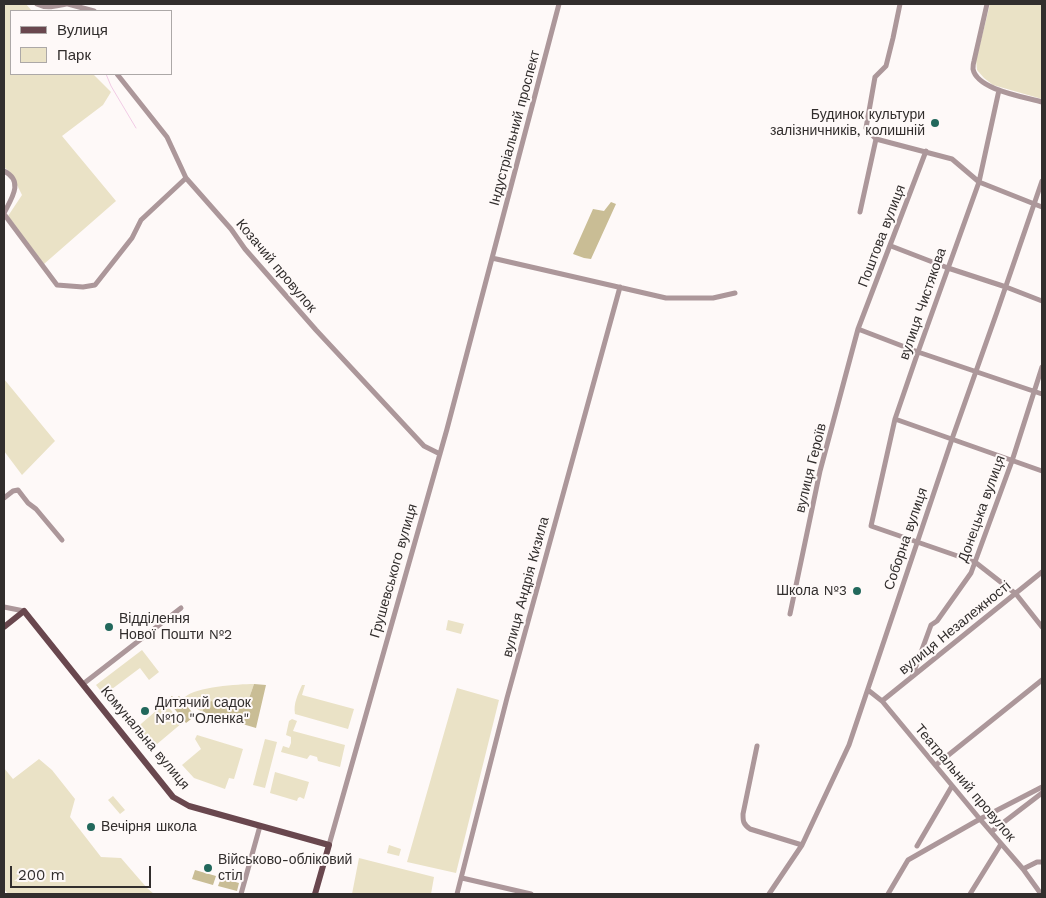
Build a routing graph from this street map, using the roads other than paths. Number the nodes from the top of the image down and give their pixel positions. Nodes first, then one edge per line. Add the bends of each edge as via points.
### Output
1 (37, 4) edge
2 (67, 4) edge
3 (559, 4) edge
4 (900, 4) edge
5 (987, 4) edge
6 (90, 10) edge
7 (118, 75) edge
8 (999, 90) junction
9 (1042, 102) edge
10 (876, 139) junction
11 (926, 151) junction
12 (4, 171) edge
13 (186, 178) junction
14 (1042, 181) edge
15 (978, 182) junction
16 (1034, 204) junction
17 (1042, 207) edge
18 (860, 212) dead end
19 (4, 213) edge
20 (891, 246) junction
21 (492, 258) junction
22 (948, 268) junction
23 (620, 287) junction
24 (1006, 287) junction
25 (735, 294) dead end
26 (1042, 301) edge
27 (858, 329) junction
28 (918, 352) junction
29 (1042, 367) edge
30 (975, 371) junction
31 (1033, 391) junction
32 (1042, 394) edge
33 (895, 419) junction
34 (952, 439) junction
35 (440, 454) junction
36 (1012, 461) junction
37 (1042, 471) edge
38 (4, 498) edge
39 (62, 540) dead end
40 (917, 542) junction
41 (975, 562) junction
42 (1042, 572) edge
43 (1016, 594) junction
44 (4, 606) edge
45 (181, 608) dead end
46 (24, 611) junction
47 (790, 614) dead end
48 (1042, 626) edge
49 (4, 627) edge
50 (912, 677) junction
51 (1042, 680) edge
52 (82, 684) junction
53 (868, 690) junction
54 (882, 701) junction
55 (757, 746) dead end
56 (936, 765) junction
57 (952, 786) junction
58 (1042, 787) edge
59 (1042, 793) edge
60 (980, 819) junction
61 (260, 826) junction
62 (991, 832) junction
63 (1001, 844) junction
64 (329, 845) junction
65 (802, 845) junction
66 (917, 846) dead end
67 (1042, 862) edge
68 (1024, 869) junction
69 (462, 878) junction
70 (316, 892) edge
71 (241, 894) edge
72 (457, 894) edge
73 (531, 894) edge
74 (769, 894) edge
75 (888, 894) edge
76 (970, 894) edge
77 (1039, 894) edge

1 - 2 street via 51,7
2 - 6 street
3 - 21 street, Індустріальний проспект
4 - 10 street via 886,66 875,77 866,128
5 - 8 street via 974,70 978,78
7 - 13 street, Козачий провулок via 167,137
8 - 9 street
8 - 15 street, вулиця Чистякова
10 - 11 street
10 - 18 street
11 - 15 street via 952,158
11 - 20 street, Поштова вулиця
12 - 19 street via 15,184 14,194
13 - 19 street via 141,220 132,238 95,285 57,284
13 - 35 street, Козачий провулок via 316,330 424,446
14 - 16 street, Соборна вулиця
15 - 16 street
15 - 22 street, вулиця Чистякова
16 - 17 street
16 - 24 street, Соборна вулиця
20 - 22 street
20 - 27 street, Поштова вулиця
21 - 23 street
21 - 35 street, Грушевського вулиця
22 - 24 street
22 - 28 street, вулиця Чистякова
23 - 25 street via 666,298 713,298
23 - 69 street, вулиця Андрія Кизила via 507,698
24 - 26 street
24 - 30 street, Соборна вулиця
27 - 28 street
27 - 47 street, вулиця Героїв via 820,471
28 - 30 street
28 - 33 street, вулиця Чистякова
29 - 31 street, Донецька вулиця
30 - 31 street
30 - 34 street, Соборна вулиця
31 - 32 street
31 - 36 street, Донецька вулиця
33 - 34 street
33 - 40 street, вулиця Чистякова via 871,526
34 - 36 street
34 - 40 street, Соборна вулиця
35 - 64 street, Грушевського вулиця
36 - 37 street
36 - 41 street, Донецька вулиця
38 - 39 street via 18,490
40 - 41 street
40 - 53 street, Соборна вулиця
41 - 43 street
41 - 50 street, Донецька вулиця via 971,573 937,621 930,625
42 - 43 street, вулиця Незалежності
43 - 48 street
43 - 50 street, вулиця Незалежності
44 - 46 street
45 - 52 street
46 - 49 main road
46 - 52 main road, Комунальна вулиця
50 - 54 street, вулиця Незалежності
51 - 56 street
52 - 61 main road, Комунальна вулиця via 173,797 189,806
53 - 54 street, Театральний провулок
53 - 65 street, Соборна вулиця via 848,746
54 - 56 street, Театральний провулок
55 - 65 street via 743,822 750,829
56 - 57 street, Театральний провулок
57 - 60 street, Театральний провулок
57 - 66 street
58 - 60 street
59 - 62 street
60 - 62 street, Театральний провулок
60 - 75 street via 908,860
61 - 64 main road, Комунальна вулиця
61 - 71 street
62 - 63 street, Театральний провулок
63 - 68 street, Театральний провулок
63 - 76 street
64 - 70 main road, Грушевського вулиця
65 - 74 street, Соборна вулиця
67 - 68 street
68 - 77 street, Театральний провулок
69 - 72 street, вулиця Андрія Кизила
69 - 73 street

